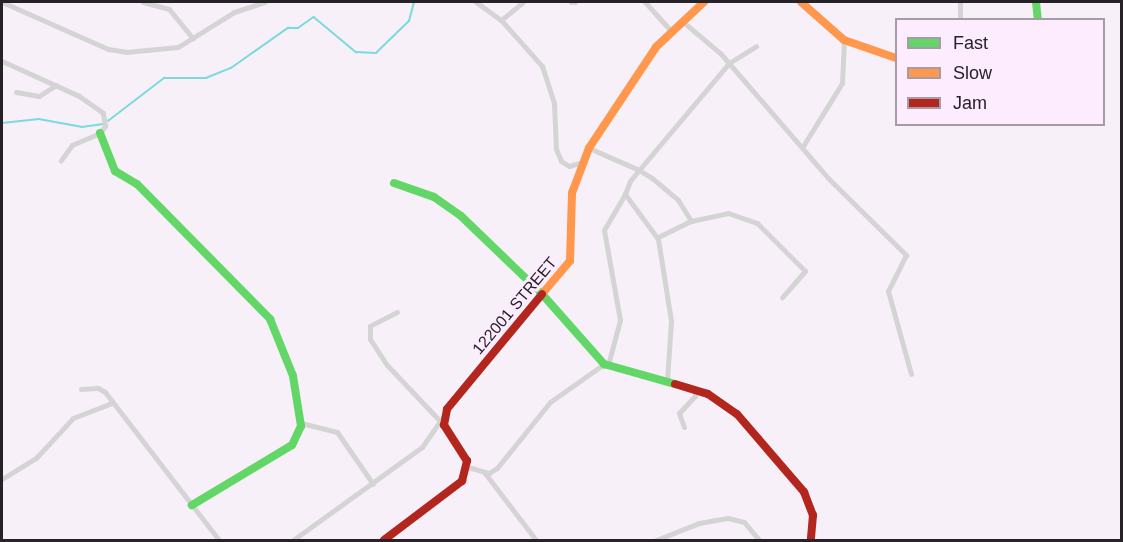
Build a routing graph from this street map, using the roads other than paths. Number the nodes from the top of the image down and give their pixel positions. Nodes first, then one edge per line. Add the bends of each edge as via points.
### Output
1 (2, 2) edge
2 (143, 2) edge
3 (264, 2) edge
4 (476, 2) edge
5 (523, 2) edge
6 (645, 2) edge
7 (704, 2) edge
8 (801, 2) edge
9 (960, 2) edge
10 (1036, 2) edge
11 (960, 18) edge
12 (1038, 18) edge
13 (501, 20) junction
14 (682, 21) junction
15 (671, 31) junction
16 (193, 39) junction
17 (844, 40) junction
18 (756, 46) dead end
19 (895, 57) edge
20 (2, 61) edge
21 (729, 63) junction
22 (56, 86) junction
23 (16, 92) dead end
24 (100, 133) junction
25 (803, 146) junction
26 (589, 148) junction
27 (61, 160) dead end
28 (585, 161) junction
29 (639, 170) junction
30 (394, 183) dead end
31 (625, 194) junction
32 (691, 221) junction
33 (658, 237) junction
34 (542, 294) junction
35 (782, 297) dead end
36 (398, 312) dead end
37 (606, 364) junction
38 (911, 374) dead end
39 (667, 381) junction
40 (81, 389) dead end
41 (695, 389) junction
42 (112, 403) junction
43 (442, 417) junction
44 (301, 423) junction
45 (684, 427) dead end
46 (468, 467) junction
47 (483, 472) junction
48 (2, 479) edge
49 (373, 484) junction
50 (192, 505) junction
51 (219, 540) edge
52 (293, 540) edge
53 (384, 540) edge
54 (536, 540) edge
55 (656, 540) edge
56 (759, 540) edge
57 (811, 540) edge

1 - 16 street via 116,51 171,49
2 - 16 street via 169,9
3 - 16 street via 234,12
4 - 13 street
5 - 13 street
6 - 15 street
7 - 14 street, 122001 STREET
8 - 17 street
9 - 11 street
10 - 12 street
13 - 28 street via 536,57 547,77 561,161 569,166
14 - 15 street, 122001 STREET
14 - 21 street
15 - 26 street, 122001 STREET
17 - 19 street
17 - 25 street via 842,83
18 - 21 street
20 - 22 street
21 - 25 street
21 - 29 street
22 - 23 street via 36,96
22 - 24 street via 98,106 105,121
24 - 27 street via 72,145
24 - 44 street via 115,171 137,184 249,292 270,320 293,376
25 - 38 street via 906,255 888,291
26 - 28 street, 122001 STREET
26 - 29 street
28 - 34 street, 122001 STREET via 572,193 573,255
29 - 31 street
29 - 32 street via 670,192
30 - 34 street via 449,207
31 - 33 street
31 - 37 street via 604,230 620,320
32 - 33 street
32 - 35 street via 732,213 766,228 805,271
33 - 39 street via 670,321
34 - 37 street via 555,314
34 - 43 street, 122001 STREET
36 - 43 street via 370,326 370,339 387,365
37 - 39 street
37 - 47 street via 556,398 508,457 493,472
39 - 41 street
40 - 42 street via 98,388
41 - 45 street via 694,396 679,413
41 - 57 street via 737,414 783,465 811,507
42 - 48 street via 73,418 36,458
42 - 50 street
43 - 46 street
43 - 49 street via 422,447
44 - 49 street via 338,432
44 - 50 street via 292,445
46 - 47 street
46 - 53 street via 454,490
47 - 54 street
49 - 52 street
50 - 51 street
55 - 56 street via 699,523 728,518 744,522

